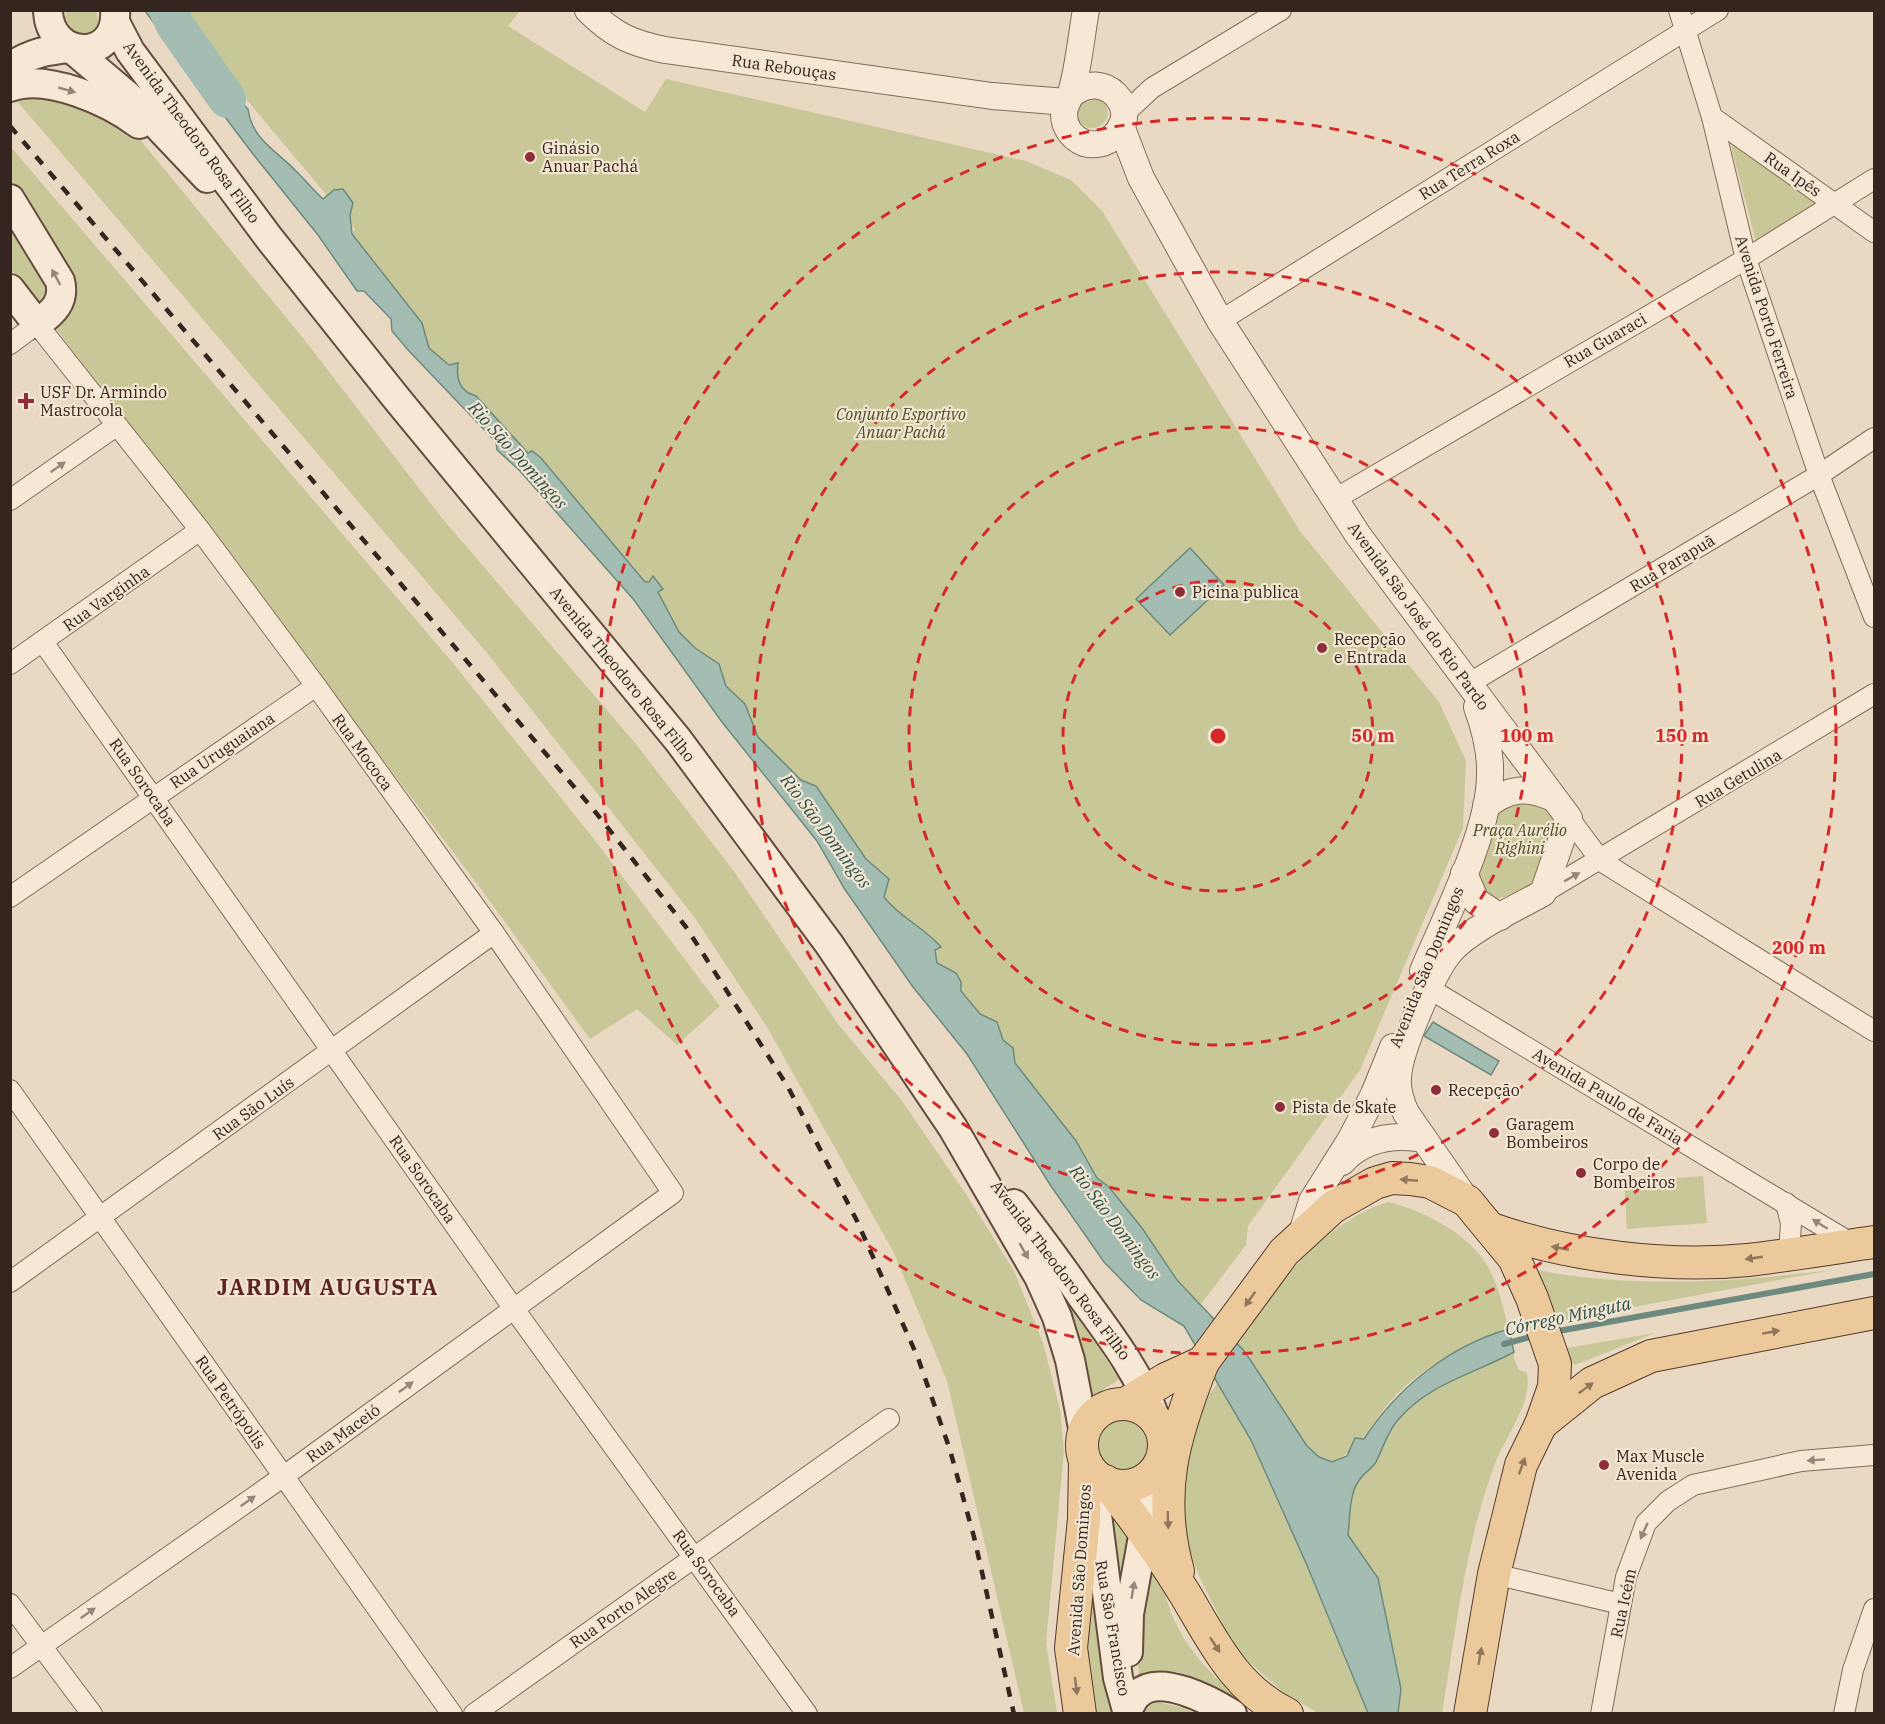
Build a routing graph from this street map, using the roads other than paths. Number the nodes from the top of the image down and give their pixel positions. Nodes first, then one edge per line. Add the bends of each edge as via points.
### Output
1 (588, 10) edge
2 (1086, 10) edge
3 (1281, 10) edge
4 (1679, 10) edge
5 (1718, 10) edge
6 (47, 11) edge
7 (116, 17) edge
8 (1685, 30) junction
9 (1080, 40) junction
10 (71, 48) junction
11 (19, 61) edge
12 (10, 87) edge
13 (1068, 108) junction
14 (1112, 112) junction
15 (1712, 117) junction
16 (191, 164) junction
17 (1875, 179) edge
18 (10, 199) edge
19 (1835, 204) junction
20 (1875, 232) edge
21 (269, 238) junction
22 (1746, 258) junction
23 (10, 289) edge
24 (1220, 321) junction
25 (37, 324) junction
26 (10, 344) edge
27 (116, 426) junction
28 (1875, 438) edge
29 (1819, 475) junction
30 (1335, 499) junction
31 (10, 501) edge
32 (200, 530) junction
33 (1875, 617) edge
34 (43, 642) junction
35 (10, 664) edge
36 (1468, 684) junction
37 (316, 686) junction
38 (1875, 694) edge
39 (154, 797) junction
40 (1553, 798) junction
41 (1486, 806) junction
42 (1569, 818) junction
43 (1601, 861) junction
44 (1464, 873) junction
45 (1543, 893) junction
46 (10, 897) edge
47 (1500, 917) junction
48 (494, 933) junction
49 (1430, 989) junction
50 (1875, 1030) edge
51 (332, 1051) junction
52 (10, 1090) edge
53 (953, 1128) junction
54 (1424, 1139) junction
55 (1331, 1174) junction
56 (673, 1193) joint
57 (1467, 1201) junction
58 (1786, 1203) junction
59 (101, 1218) junction
60 (1492, 1229) junction
61 (1864, 1243) edge
62 (1293, 1244) junction
63 (1789, 1253) junction
64 (10, 1282) edge
65 (514, 1309) junction
66 (1875, 1313) edge
67 (1203, 1362) junction
68 (1136, 1396) junction
69 (889, 1419) dead end
70 (1541, 1424) junction
71 (1875, 1455) edge
72 (1092, 1462) junction
73 (284, 1476) junction
74 (1154, 1476) junction
75 (1143, 1530) junction
76 (696, 1557) junction
77 (1494, 1574) junction
78 (1185, 1594) junction
79 (10, 1604) edge
80 (1621, 1604) junction
81 (1875, 1608) edge
82 (40, 1647) junction
83 (10, 1668) edge
84 (1128, 1712) edge
85 (92, 1713) edge
86 (452, 1713) edge
87 (474, 1713) edge
88 (807, 1713) edge
89 (1080, 1713) edge
90 (1232, 1713) edge
91 (1287, 1713) edge
92 (1470, 1713) edge
93 (1601, 1713) edge
94 (1845, 1713) edge

1 - 13 street, Rua Rebouças via 608,30 635,44
2 - 9 street, Avenida São José do Rio Pardo
3 - 14 street
4 - 8 street, Avenida Porto Ferreira
5 - 8 street, Rua Terra Roxa
6 - 10 main road, Avenida Theodoro Rosa Filho via 49,26
6 - 11 main road
7 - 10 main road via 100,46 86,50
7 - 21 main road, Avenida Theodoro Rosa Filho via 130,51
8 - 15 street, Avenida Porto Ferreira
8 - 24 street, Rua Terra Roxa
9 - 13 street, Avenida São José do Rio Pardo
9 - 14 street, Avenida São José do Rio Pardo
10 - 11 main road via 42,51
10 - 16 main road, Avenida Theodoro Rosa Filho via 136,103
12 -> 16 main road via 28,82 47,84 97,100 131,118
13 - 14 street via 1085,86
13 - 14 street via 1071,134 1087,144
14 - 24 street, Avenida São José do Rio Pardo via 1141,178
15 - 19 street, Rua Ipês
15 - 22 street, Avenida Porto Ferreira
16 - 21 main road, Avenida Theodoro Rosa Filho
17 - 19 street, Rua Guaraci
25 -> 18 main road via 59,303 63,292
19 - 20 street, Rua Ipês
19 - 22 street, Rua Guaraci
21 - 53 main road, Avenida Theodoro Rosa Filho via 678,740 829,944
22 - 29 street, Avenida Porto Ferreira
22 - 30 street, Rua Guaraci
23 - 25 main road, Rua Mococa
24 - 30 street, Avenida São José do Rio Pardo
25 - 26 street
25 - 27 street, Rua Mococa
31 -> 27 street
27 - 32 street, Rua Mococa
28 - 29 street, Rua Parapuã
29 - 33 street, Avenida Porto Ferreira
29 - 36 street, Rua Parapuã
30 - 36 street, Avenida São José do Rio Pardo via 1388,578
32 - 34 street, Rua Varginha
32 - 37 street, Rua Mococa
34 - 35 street, Rua Varginha
34 - 39 street, Rua Sorocaba
36 - 40 street, Avenida São José do Rio Pardo
36 - 41 street, Avenida São Domingos via 1484,725 1489,753 1491,777
37 - 39 street, Rua Uruguaiana
37 - 48 street, Rua Mococa
38 - 43 street, Rua Getulina
39 - 46 street, Rua Uruguaiana
39 - 51 street, Rua Sorocaba
40 - 41 street via 1540,792 1511,791
40 - 42 street, Avenida São José do Rio Pardo
41 - 44 street, Avenida São Domingos
42 - 43 street, Avenida São José do Rio Pardo
42 - 45 street
45 -> 43 street, Avenida São Domingos
43 - 50 street, Avenida São José do Rio Pardo
44 - 47 street via 1476,901
44 - 55 street, Avenida São Domingos via 1374,1094
45 - 47 street, Avenida São Domingos
47 - 49 street, Avenida São Domingos via 1451,951
48 - 51 street, Rua São Luís
48 - 56 street, Rua Mococa
49 - 54 street, Avenida São Domingos via 1401,1059 1398,1078 1400,1099
49 - 58 street, Avenida Paulo de Faria
51 - 59 street, Rua São Luís
51 - 65 street, Rua Sorocaba
52 - 59 street, Rua Petrópolis
53 - 68 main road, Avenida Theodoro Rosa Filho via 1046,1245 1126,1358
53 -> 72 main road, Avenida Theodoro Rosa Filho via 1039,1277 1057,1317
54 - 55 street via 1396,1136 1370,1142
54 - 57 street, Avenida São Domingos
55 - 62 street, Avenida São Domingos via 1312,1201
56 - 65 street, Rua Maceió
57 - 60 main road
57 -> 62 main road via 1430,1182 1392,1178 1333,1207
61 -> 58 street, Avenida Paulo de Faria
58 - 63 street via 1791,1223
59 - 64 street, Rua São Luís
59 - 73 street, Rua Petrópolis
63 -> 60 main road via 1708,1261 1599,1256 1527,1241
60 - 70 main road via 1514,1258 1555,1364 1554,1387
61 - 63 main road
62 -> 67 main road
73 -> 65 street, Rua Maceió
65 - 76 street, Rua Sorocaba
70 -> 66 main road via 1592,1383 1651,1356
67 - 68 main road
67 -> 78 main road via 1177,1439 1167,1499 1169,1538
68 - 72 main road via 1098,1411
68 - 74 main road via 1163,1434 1163,1450
69 - 76 street, Rua Porto Alegre
77 -> 70 main road via 1521,1465
71 -> 80 street, Rua Icém via 1801,1461 1693,1485 1668,1501 1646,1523 1626,1577
72 - 74 main road via 1114,1486 1139,1485
72 - 75 main road
72 - 84 main road, Rua São Francisco via 1118,1678
72 -> 89 main road, Avenida São Domingos via 1071,1648
82 -> 73 street, Rua Maceió
73 - 86 street, Rua Petrópolis
74 - 75 main road, Rua São Francisco
75 - 78 main road
84 -> 75 main road, Rua São Francisco via 1129,1614
76 - 87 street, Rua Porto Alegre
76 - 88 street, Rua Sorocaba
77 - 80 street
92 -> 77 main road
78 -> 91 main road via 1230,1667 1266,1703
79 - 82 street
80 - 93 street, Rua Icém
81 - 94 street via 1853,1670
82 - 83 street, Rua Maceió
82 - 85 street
84 - 90 main road via 1138,1694 1151,1688 1170,1687 1199,1695

